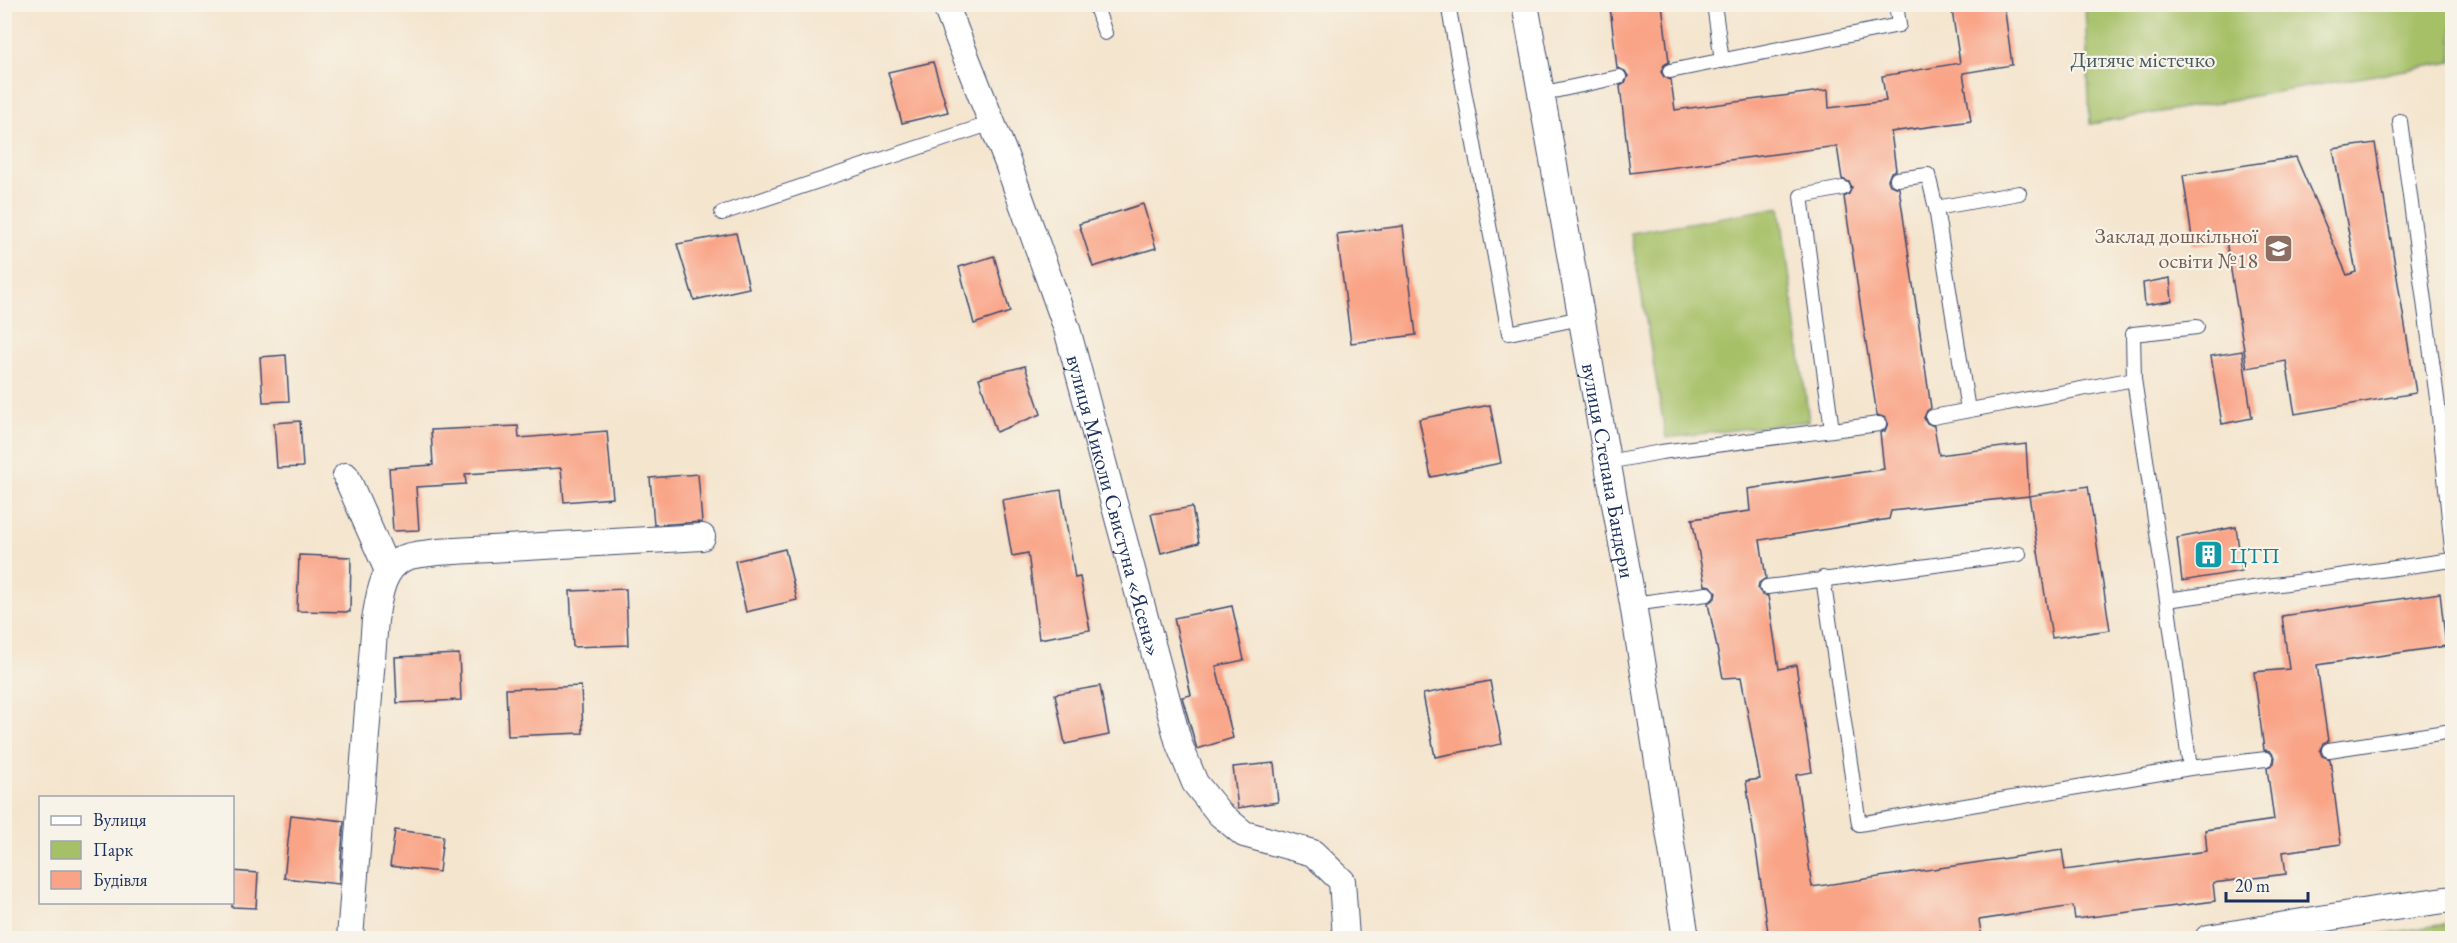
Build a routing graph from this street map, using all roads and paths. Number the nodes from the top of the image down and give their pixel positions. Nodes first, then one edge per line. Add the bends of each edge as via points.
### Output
1 (945, 4) edge
2 (1095, 4) edge
3 (1448, 4) edge
4 (1525, 4) edge
5 (1714, 4) edge
6 (1896, 4) edge
7 (1105, 33) dead end
8 (1722, 61) junction
9 (1670, 71) dead end
10 (1619, 78) dead end
11 (1540, 94) junction
12 (2400, 121) dead end
13 (992, 123) junction
14 (1898, 179) dead end
15 (1843, 188) dead end
16 (2019, 193) dead end
17 (1936, 208) junction
18 (722, 213) dead end
19 (1581, 318) junction
20 (2197, 327) dead end
21 (2134, 379) junction
22 (1968, 410) junction
23 (1933, 417) dead end
24 (1879, 424) dead end
25 (1832, 430) junction
26 (1608, 462) junction
27 (346, 476) dead end
28 (702, 537) dead end
29 (2452, 549) edge
30 (2019, 554) dead end
31 (2452, 560) edge
32 (388, 570) junction
33 (1823, 578) junction
34 (1767, 586) dead end
35 (1707, 594) dead end
36 (2167, 600) junction
37 (1633, 604) junction
38 (2452, 731) edge
39 (2329, 750) dead end
40 (2265, 759) dead end
41 (2190, 768) junction
42 (2452, 899) edge
43 (350, 939) edge
44 (1346, 939) edge
45 (1686, 939) edge
46 (2208, 939) edge

1 - 13 street, вулиця Миколи Свистуна «Ясена»
2 - 7 lane
3 - 19 lane via 1509,333
4 - 11 street, вулиця Степана Бандери
5 - 8 lane
6 - 8 lane via 1899,25
8 - 9 lane
10 - 11 lane
11 - 19 street, вулиця Степана Бандери
12 - 29 lane via 2438,406
13 - 18 lane
13 - 44 street, вулиця Миколи Свистуна «Ясена» via 1066,329 1179,744 1195,783 1220,814 1244,834 1313,853 1342,881
14 - 17 lane via 1928,175
15 - 25 lane via 1801,196
16 - 17 lane
17 - 22 lane
19 - 26 street, вулиця Степана Бандери
20 - 21 lane via 2133,334
21 - 22 lane
21 - 36 lane
22 - 23 lane
24 - 25 lane
25 - 26 lane
26 - 37 street, вулиця Степана Бандери
27 - 32 street
28 - 32 street via 437,552 405,558
30 - 33 lane
31 - 36 lane
32 - 43 street via 375,620
33 - 34 lane
33 - 41 lane via 1859,824
35 - 37 lane
36 - 41 lane
37 - 45 street, вулиця Степана Бандери
38 - 39 lane
40 - 41 lane
42 - 46 street

